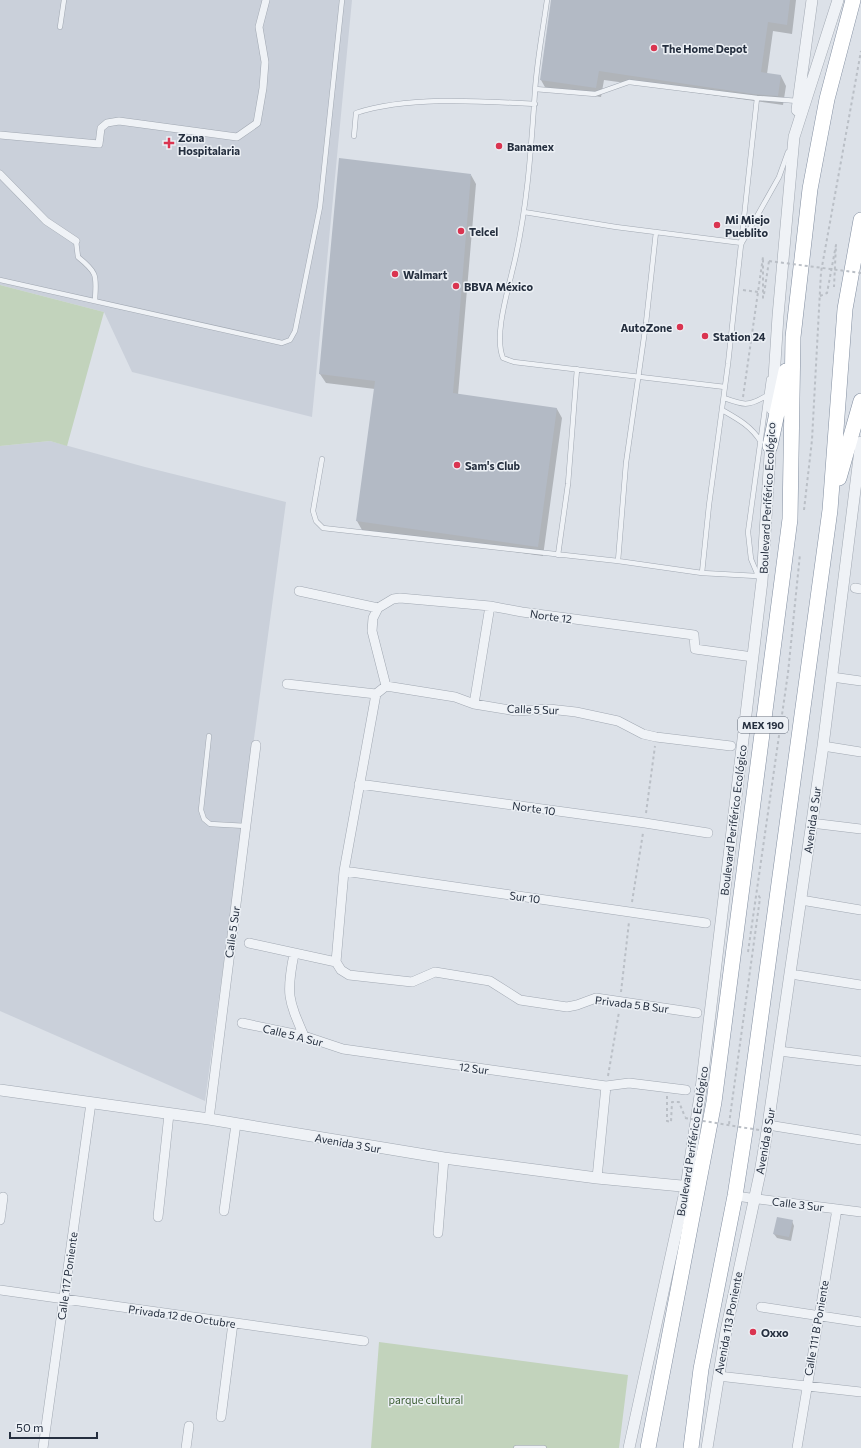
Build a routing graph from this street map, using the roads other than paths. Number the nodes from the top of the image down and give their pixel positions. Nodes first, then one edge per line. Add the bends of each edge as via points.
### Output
1 (64, 0) edge
2 (266, 0) edge
3 (342, 0) edge
4 (547, 0) edge
5 (812, 0) edge
6 (838, 0) edge
7 (853, 0) edge
8 (60, 27) dead end
9 (535, 89) junction
10 (757, 98) junction
11 (798, 101) junction
12 (535, 104) junction
13 (0, 136) edge
14 (354, 136) dead end
15 (794, 137) junction
16 (0, 174) edge
17 (524, 212) junction
18 (861, 220) edge
19 (656, 232) junction
20 (76, 241) joint
21 (742, 243) junction
22 (0, 280) edge
23 (96, 302) junction
24 (778, 316) junction
25 (793, 337) junction
26 (577, 369) junction
27 (637, 377) junction
28 (725, 387) junction
29 (766, 396) junction
30 (724, 398) junction
31 (861, 401) edge
32 (722, 410) junction
33 (861, 442) edge
34 (765, 444) junction
35 (322, 459) dead end
36 (857, 503) edge
37 (830, 510) junction
38 (558, 555) junction
39 (618, 561) junction
40 (702, 573) junction
41 (759, 578) junction
42 (299, 591) dead end
43 (490, 606) junction
44 (378, 608) junction
45 (753, 657) junction
46 (832, 676) junction
47 (861, 681) edge
48 (287, 684) dead end
49 (386, 686) junction
50 (376, 694) junction
51 (474, 704) junction
52 (209, 736) dead end
53 (256, 745) dead end
54 (731, 746) dead end
55 (823, 746) junction
56 (861, 752) edge
57 (359, 784) junction
58 (811, 823) junction
59 (246, 826) junction
60 (861, 829) edge
61 (708, 833) dead end
62 (344, 871) junction
63 (800, 900) junction
64 (861, 910) edge
65 (706, 923) dead end
66 (249, 944) dead end
67 (294, 954) junction
68 (336, 962) junction
69 (796, 974) dead end
70 (861, 985) edge
71 (697, 1013) dead end
72 (242, 1023) dead end
73 (304, 1036) junction
74 (343, 1049) joint
75 (779, 1051) junction
76 (861, 1061) edge
77 (606, 1086) junction
78 (0, 1090) edge
79 (686, 1090) dead end
80 (92, 1103) junction
81 (169, 1114) junction
82 (209, 1120) junction
83 (236, 1124) junction
84 (770, 1128) junction
85 (861, 1140) edge
86 (444, 1158) junction
87 (597, 1178) junction
88 (692, 1187) junction
89 (735, 1196) junction
90 (3, 1197) dead end
91 (754, 1198) junction
92 (837, 1209) junction
93 (224, 1211) dead end
94 (861, 1212) edge
95 (158, 1217) dead end
96 (0, 1220) edge
97 (438, 1233) dead end
98 (0, 1290) edge
99 (64, 1300) junction
100 (761, 1307) dead end
101 (818, 1316) junction
102 (861, 1322) edge
103 (233, 1323) junction
104 (364, 1341) dead end
105 (718, 1376) junction
106 (806, 1386) junction
107 (861, 1392) edge
108 (221, 1417) dead end
109 (189, 1426) dead end
110 (43, 1448) edge
111 (186, 1448) edge
112 (516, 1448) edge
113 (544, 1448) edge
114 (629, 1448) edge
115 (648, 1448) edge
116 (691, 1448) edge
117 (707, 1448) edge
118 (797, 1448) edge

1 - 8 lane
2 - 13 street via 260,27 265,62 257,123 237,137 119,121 107,123 101,128 100,144
3 - 23 lane via 320,207 290,340 282,344
4 - 9 lane
5 - 11 street
6 - 15 street, Boulevard Periférico Ecológico
7 - 25 highway, Boulevard Periférico Ecológico / MEX 190 via 827,99 810,189
9 - 10 lane via 595,94 629,82
9 - 12 lane
10 - 11 lane
10 - 21 lane
11 - 15 street
12 - 14 lane via 478,101 391,104 356,113
12 - 17 lane
15 - 21 lane via 779,177
15 - 24 street, Boulevard Periférico Ecológico
16 - 20 street via 46,221
17 - 19 lane
17 - 26 lane via 504,300 499,349 503,358 514,362
18 - 37 highway, MEX 190 via 845,309
19 - 21 lane
19 - 27 lane
20 - 23 lane via 78,258 89,266 96,277
21 - 28 lane
22 - 23 lane
24 - 29 lane
24 - 34 street, Boulevard Periférico Ecológico
25 - 34 highway
25 - 88 highway, Boulevard Periférico Ecológico / MEX 190 via 790,519 715,1094
26 - 27 lane
26 - 38 lane via 568,484
27 - 28 lane
27 - 39 lane via 626,463
28 - 30 lane
29 - 30 lane via 753,404 742,404
29 - 34 lane
30 - 32 lane
31 - 37 highway
32 - 34 lane via 753,430
32 - 40 lane
33 - 36 street, Avenida 8 Sur
34 - 41 street, Boulevard Periférico Ecológico
34 - 41 lane via 748,532 751,559
35 - 38 lane via 313,511 316,521 323,528
36 - 46 street, Avenida 8 Sur
37 - 89 highway, MEX 190
38 - 39 lane
39 - 40 lane
40 - 41 lane
41 - 45 street, Boulevard Periférico Ecológico
42 - 44 street
43 - 44 street, Norte 12 via 400,598
43 - 45 street, Norte 12 via 694,635 694,650
43 - 51 street
44 - 49 street via 373,618 372,631
45 - 88 street, Boulevard Periférico Ecológico via 702,1082
46 - 47 street
46 - 55 street, Avenida 8 Sur
48 - 50 street
49 - 50 street
49 - 51 street, Calle 5 Sur via 455,697
50 - 57 street
51 - 54 street, Calle 5 Sur via 516,711 549,709 576,712 618,721 643,734 656,737
52 - 59 lane via 201,810 204,819 210,824
53 - 59 street, Calle 5 Sur
55 - 56 street
55 - 58 street, Avenida 8 Sur
57 - 61 street, Norte 10
57 - 62 street
58 - 60 street
58 - 63 street, Avenida 8 Sur
59 - 82 street, Calle 5 Sur
62 - 65 street, Sur 10
62 - 68 street
63 - 64 street
63 - 75 street, Avenida 8 Sur
66 - 67 street, Privada 5 B Sur
67 - 68 street, Privada 5 B Sur
67 - 73 street via 288,983 289,998
68 - 71 street, Privada 5 B Sur via 341,970 349,974 412,982 435,972 490,980 520,1000 568,1007 596,998
69 - 70 street
72 - 73 street, Calle 5 A Sur
73 - 74 street, Calle 5 A Sur
74 - 77 street, 12 Sur
75 - 76 street
75 - 84 street, Avenida 8 Sur
77 - 79 street, 12 Sur via 629,1084
77 - 87 street
78 - 80 street, Avenida 3 Sur
80 - 81 street, Avenida 3 Sur
80 - 99 street, Calle 117 Poniente
81 - 82 street, Avenida 3 Sur
81 - 95 street
82 - 83 street, Avenida 3 Sur
83 - 86 street, Avenida 3 Sur
83 - 93 street
84 - 85 street
84 - 91 street, Avenida 8 Sur
86 - 87 street, Avenida 3 Sur
86 - 97 street
87 - 88 street, Avenida 3 Sur
88 - 114 street, Boulevard Periférico Ecológico
88 - 115 highway, Boulevard Periférico Ecológico / MEX 190
89 - 91 street, Calle 3 Sur
89 - 116 highway, MEX 190 via 701,1369
90 - 96 street
91 - 92 street, Calle 3 Sur
91 - 105 street, Avenida 113 Poniente
92 - 94 street, Calle 3 Sur
92 - 101 street, Calle 111 B Poniente
98 - 99 street, Privada 12 de Octubre
99 - 103 street, Privada 12 de Octubre
99 - 110 street, Calle 117 Poniente
100 - 101 street
101 - 102 street
101 - 106 street, Calle 111 B Poniente
103 - 104 street, Privada 12 de Octubre
103 - 108 street
105 - 106 street
105 - 117 street, Avenida 113 Poniente
106 - 107 street
106 - 118 street, Calle 111 B Poniente
109 - 111 street
112 - 113 lane

